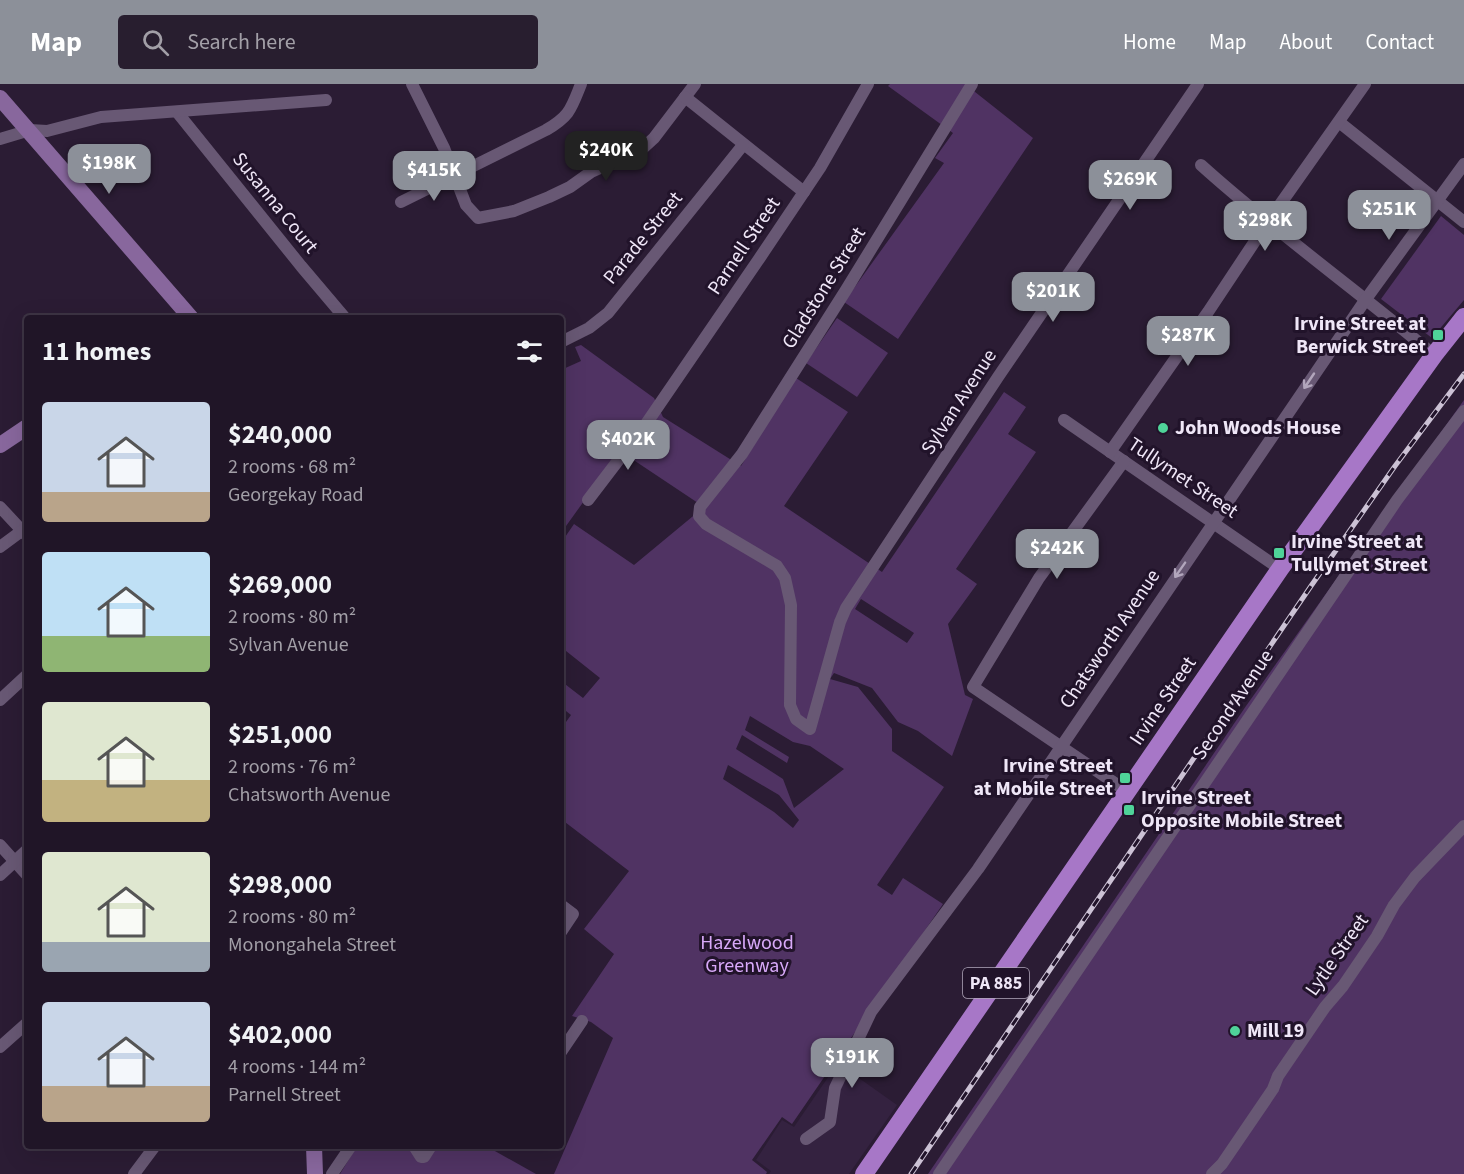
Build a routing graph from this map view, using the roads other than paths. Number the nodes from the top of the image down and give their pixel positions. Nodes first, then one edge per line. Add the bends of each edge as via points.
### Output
1 (412, 84) edge
2 (581, 84) edge
3 (695, 84) edge
4 (868, 84) edge
5 (972, 84) edge
6 (1198, 84) edge
7 (1365, 84) edge
8 (685, 97) junction
9 (0, 98) edge
10 (326, 100) dead end
11 (177, 112) junction
12 (1339, 122) junction
13 (30, 130) junction
14 (0, 139) edge
15 (743, 145) junction
16 (1464, 164) edge
17 (1201, 165) dead end
18 (454, 176) junction
19 (804, 192) junction
20 (1437, 200) junction
21 (401, 202) dead end
22 (1464, 222) edge
23 (1267, 223) junction
24 (1365, 298) junction
25 (188, 315) edge
26 (342, 315) edge
27 (1464, 317) edge
28 (564, 340) edge
29 (1434, 355) junction
30 (1464, 411) edge
31 (1064, 420) dead end
32 (24, 429) edge
33 (0, 445) edge
34 (1110, 452) junction
35 (1124, 461) junction
36 (588, 500) dead end
37 (0, 507) edge
38 (1213, 522) junction
39 (24, 530) edge
40 (24, 532) edge
41 (0, 547) edge
42 (1280, 569) junction
43 (24, 678) edge
44 (0, 700) edge
45 (810, 729) joint
46 (1061, 748) junction
47 (1128, 792) junction
48 (1464, 826) edge
49 (0, 845) edge
50 (24, 853) edge
51 (14, 862) junction
52 (24, 872) edge
53 (0, 875) edge
54 (564, 907) edge
55 (564, 928) edge
56 (582, 1021) dead end
57 (24, 1026) edge
58 (0, 1047) edge
59 (564, 1048) edge
60 (806, 1139) dead end
61 (153, 1149) edge
62 (314, 1149) edge
63 (349, 1149) edge
64 (429, 1149) edge
65 (417, 1152) edge
66 (134, 1174) edge
67 (315, 1174) edge
68 (332, 1174) edge
69 (864, 1174) edge
70 (939, 1174) edge
71 (1212, 1174) edge

1 - 18 street
2 - 18 street via 562,120
3 - 8 street
4 - 19 street, Parnell Street
5 - 45 street, Gladstone Street via 742,454 700,507 699,516 706,524 777,566 785,578 791,605 790,705 796,719
6 - 45 street, Sylvan Avenue via 846,608
7 - 12 street
8 - 15 street
8 - 18 street via 642,149 514,211 478,218 466,205
9 - 13 street
10 - 11 street
11 - 13 street via 101,117 47,131
11 - 26 street, Susanna Court
12 - 20 street
12 - 23 street
13 - 14 street
13 - 25 street
15 - 19 street
15 - 28 street, Parade Street via 608,313
16 - 20 street, Chatsworth Avenue
17 - 23 street
18 - 21 street
19 - 36 street, Parnell Street via 646,424
20 - 22 street
20 - 24 street, Chatsworth Avenue
23 - 24 street
23 - 34 street
24 - 29 street
24 -> 38 street, Chatsworth Avenue
27 - 29 main road, Irvine Street / PA 885
29 - 42 main road, Irvine Street / PA 885
30 - 70 street, Second Avenue via 1385,518
31 - 34 street, Tullymet Street
32 - 33 street
34 - 35 street, Tullymet Street
35 - 38 street, Tullymet Street
35 - 46 street via 1040,579 973,687
37 - 39 street
38 - 42 street, Tullymet Street
38 -> 46 street, Chatsworth Avenue
40 - 41 street
42 - 47 main road, Irvine Street / PA 885
43 - 44 street
46 - 47 street
46 - 60 street, Chatsworth Avenue via 978,869 871,1012 835,1088 830,1122
47 - 69 main road, Irvine Street / PA 885
48 - 71 street, Lytle Street via 1394,905 1377,936 1324,1007 1273,1089
49 - 51 street
50 - 51 street
51 - 52 street
51 - 53 street
54 - 55 street via 573,914
56 - 59 street
57 - 58 street
61 - 66 street
62 - 67 street
63 - 68 street
64 - 65 street via 424,1157

